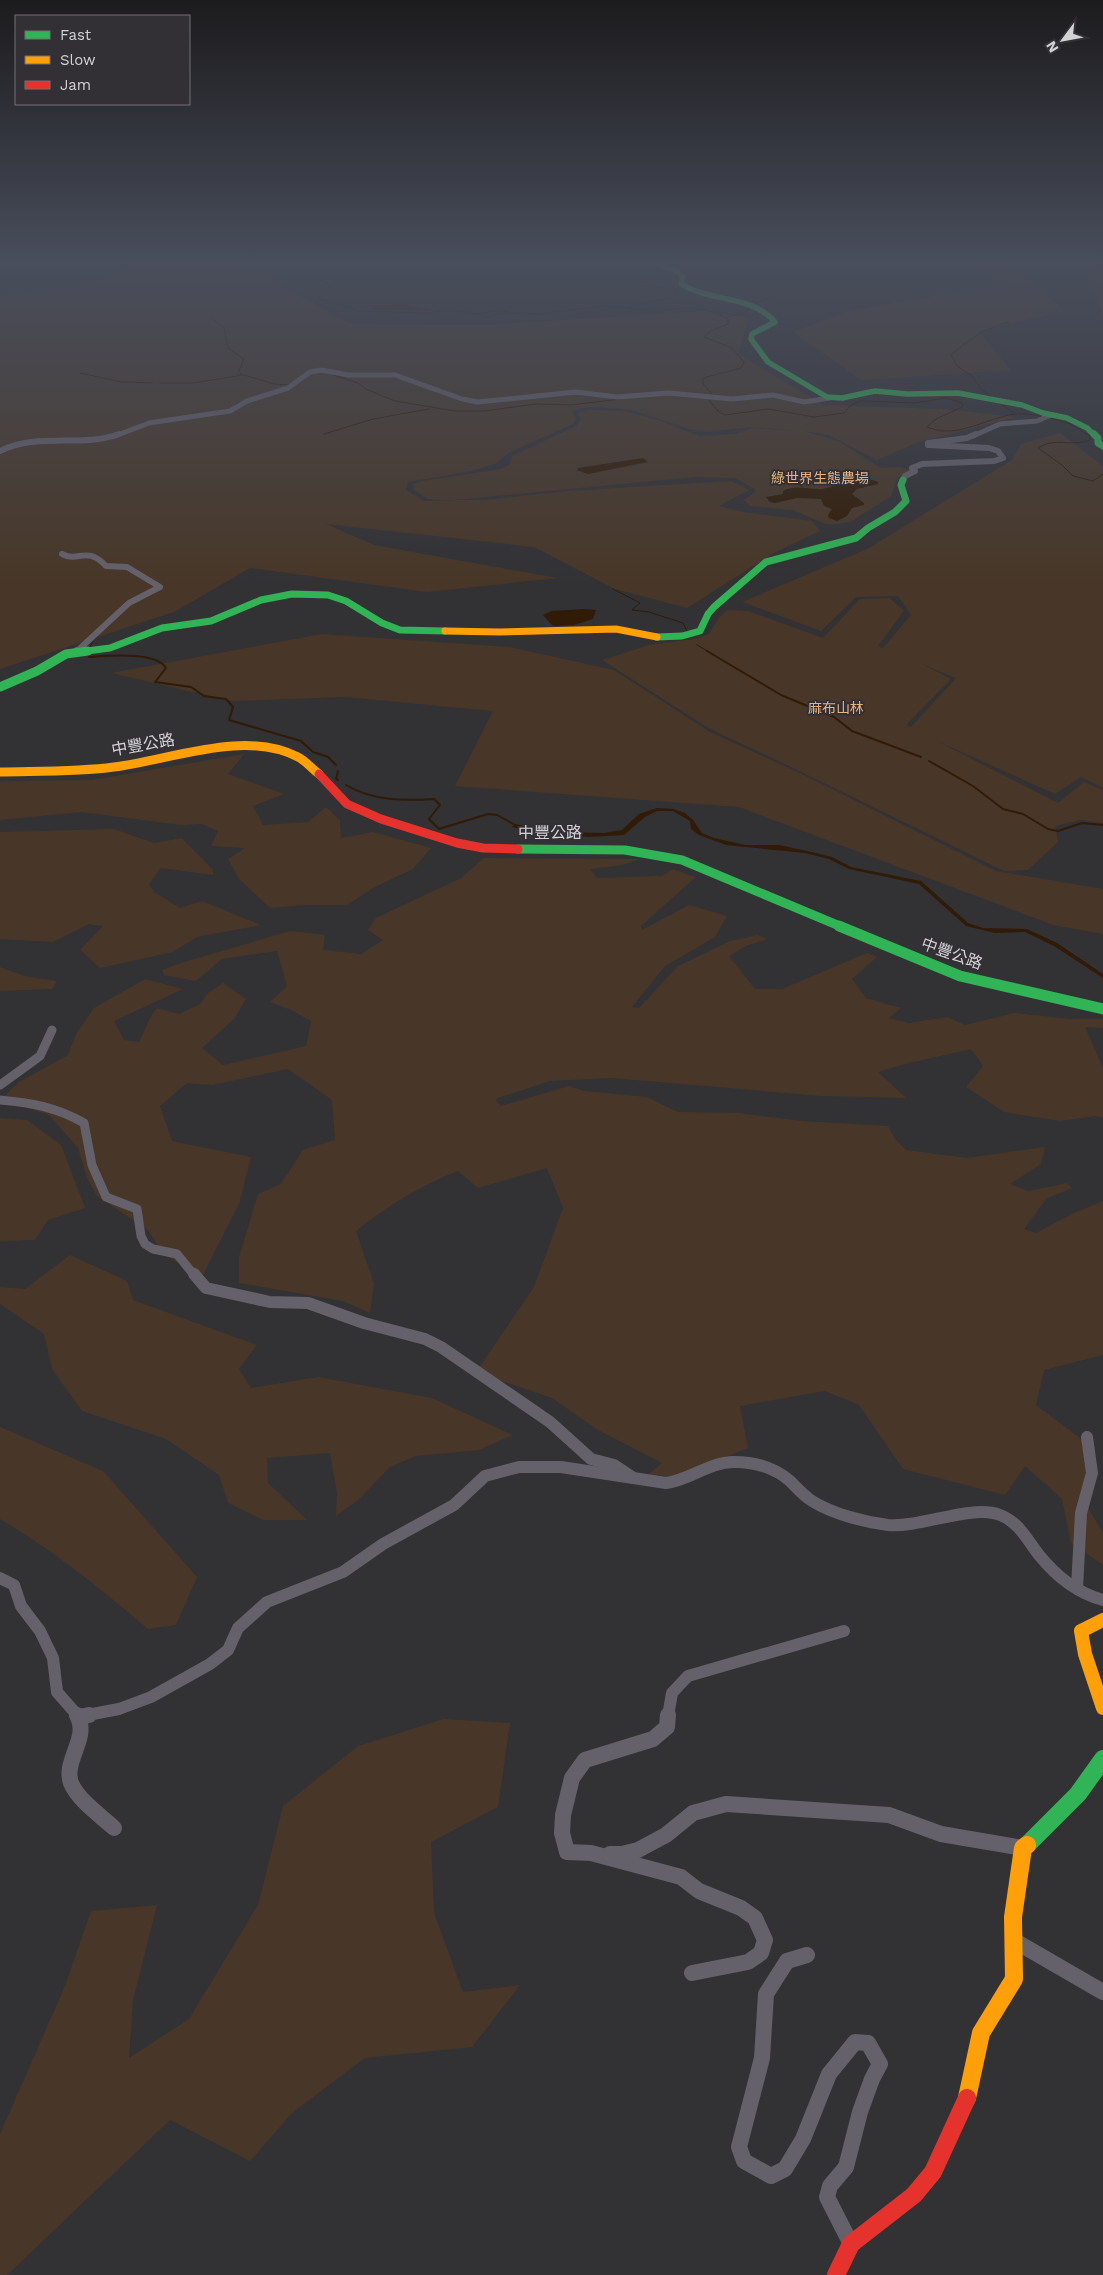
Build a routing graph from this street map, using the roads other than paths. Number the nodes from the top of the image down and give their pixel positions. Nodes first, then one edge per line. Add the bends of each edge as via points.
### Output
1 (320, 370) edge
2 (322, 370) edge
3 (781, 370) edge
4 (830, 398) junction
5 (1051, 415) junction
6 (1103, 446) edge
7 (0, 451) edge
8 (903, 480) joint
9 (62, 554) dead end
10 (75, 653) junction
11 (0, 687) edge
12 (0, 772) edge
13 (1103, 1009) edge
14 (52, 1030) dead end
15 (0, 1085) edge
16 (0, 1100) edge
17 (1087, 1437) dead end
18 (637, 1480) junction
19 (0, 1578) edge
20 (1077, 1588) junction
21 (1103, 1600) edge
22 (1103, 1620) edge
23 (844, 1631) dead end
24 (1103, 1708) edge
25 (80, 1717) junction
26 (1103, 1759) edge
27 (114, 1828) dead end
28 (1023, 1848) junction
29 (591, 1853) junction
30 (1013, 1940) junction
31 (807, 1955) dead end
32 (692, 1973) dead end
33 (1103, 1992) edge
34 (851, 2244) junction
35 (836, 2275) edge

1 - 7 street via 310,372 288,388 247,401 230,411 149,423 106,439 37,440
2 - 4 street via 349,375 395,375 478,402 576,392 617,397 658,393 744,399 773,395 804,402
3 - 4 street
4 - 5 street via 875,391 950,392 1022,405
5 - 6 street via 1073,420 1087,428 1098,436 1098,443
5 - 8 street via 1036,421 1000,424 967,438 928,443 932,446 989,448 998,451 1003,458 922,464 912,468 915,471
8 - 10 street via 901,485 906,501 895,512 864,529 856,538 766,562 714,607 702,629 682,636 663,638 616,629 400,630 328,595 304,593 270,597 211,621 162,628 110,648
9 - 10 street via 69,558 89,554 98,557 106,566 127,567 160,588 129,603
10 - 11 street via 58,657 37,671
12 - 13 street, 中豐公路 via 132,765 234,746 291,752 309,762 333,791 353,808 427,836 486,848 650,851 682,860 849,934 960,976
14 - 15 street via 40,1056
16 - 18 street via 39,1104 84,1123 92,1165 106,1197 137,1210 145,1244 182,1258 206,1288 270,1302 308,1303 364,1323 425,1339 550,1422 591,1459 614,1465
17 - 20 street via 1092,1472 1081,1513
18 - 20 street via 681,1482 727,1462 780,1472 813,1501 872,1522 895,1525 980,1514 1000,1515 1020,1528 1059,1577
18 - 25 street via 561,1467 520,1467 485,1476 454,1505 383,1544 343,1572 267,1602 238,1628 228,1650 210,1664 151,1697 119,1709
19 - 25 street via 14,1586 21,1606 40,1631 53,1658 57,1692
20 - 21 street
22 - 24 street via 1081,1631
23 - 29 street via 688,1676 674,1687 667,1727 653,1739 585,1760 572,1778 562,1833 567,1852
25 - 27 street via 81,1738 69,1772 71,1782 76,1792
26 - 28 street via 1069,1804
28 - 29 street via 941,1834 889,1815 726,1804 693,1813 666,1835 638,1850 622,1854
28 - 30 street
29 - 32 street via 681,1877 699,1891 741,1908 755,1918 765,1940 761,1953 748,1962
30 - 33 street
30 - 34 street via 1014,1980 981,2033 967,2098 932,2172 914,2195
31 - 34 street via 787,1961 766,1994 762,2058 739,2146 744,2161 771,2176 785,2169 803,2139 829,2074 855,2042 868,2043 880,2064 860,2112 846,2167 830,2186 827,2197
34 - 35 street

